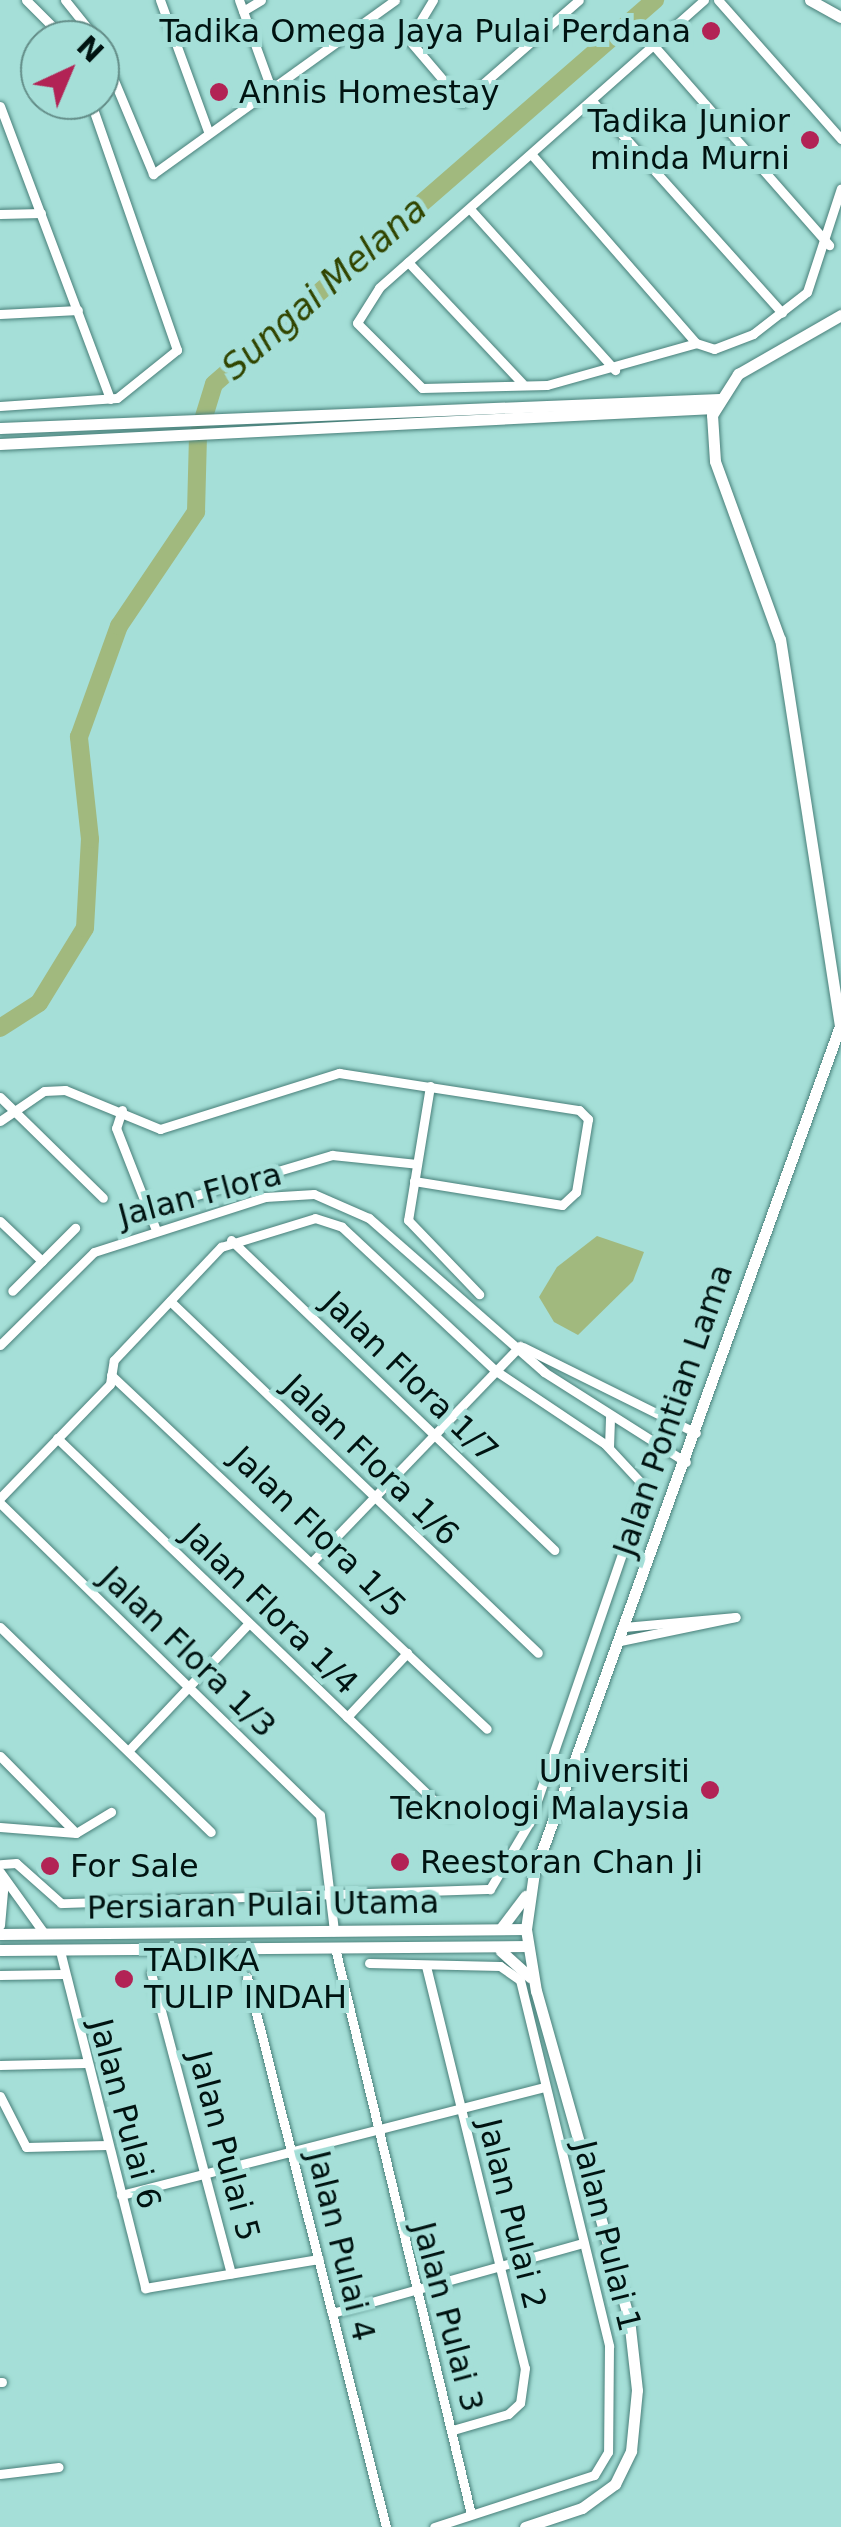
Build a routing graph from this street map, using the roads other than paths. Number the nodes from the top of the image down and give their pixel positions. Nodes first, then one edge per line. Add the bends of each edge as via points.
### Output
1 (26, 0) edge
2 (65, 0) edge
3 (160, 0) edge
4 (238, 0) edge
5 (261, 0) edge
6 (395, 0) edge
7 (433, 0) edge
8 (579, 0) edge
9 (704, 0) edge
10 (718, 0) edge
11 (810, 0) edge
12 (243, 12) junction
13 (841, 17) edge
14 (46, 20) edge
15 (80, 20) edge
16 (655, 47) junction
17 (269, 83) junction
18 (120, 95) edge
19 (593, 102) junction
20 (0, 106) edge
21 (97, 120) edge
22 (208, 131) junction
23 (841, 139) edge
24 (532, 155) junction
25 (841, 188) edge
26 (470, 209) junction
27 (41, 213) junction
28 (0, 214) edge
29 (829, 245) junction
30 (408, 262) junction
31 (78, 310) junction
32 (782, 312) junction
33 (0, 314) edge
34 (841, 315) edge
35 (696, 342) junction
36 (614, 370) junction
37 (738, 374) junction
38 (522, 383) junction
39 (110, 400) junction
40 (716, 404) junction
41 (692, 405) junction
42 (0, 406) edge
43 (228, 424) junction
44 (0, 428) edge
45 (710, 436) junction
46 (0, 444) edge
47 (430, 1086) junction
48 (0, 1097) edge
49 (12, 1109) junction
50 (122, 1110) junction
51 (0, 1121) edge
52 (417, 1164) junction
53 (414, 1181) junction
54 (103, 1198) dead end
55 (180, 1200) dead end
56 (0, 1221) edge
57 (75, 1228) dead end
58 (156, 1230) junction
59 (232, 1240) junction
60 (42, 1261) junction
61 (12, 1291) dead end
62 (479, 1294) dead end
63 (170, 1300) junction
64 (0, 1345) edge
65 (520, 1346) junction
66 (496, 1371) junction
67 (112, 1375) junction
68 (610, 1415) junction
69 (638, 1432) junction
70 (697, 1433) junction
71 (434, 1435) junction
72 (57, 1438) junction
73 (610, 1442) junction
74 (686, 1462) junction
75 (374, 1498) junction
76 (0, 1500) edge
77 (554, 1550) dead end
78 (312, 1562) junction
79 (249, 1623) junction
80 (0, 1626) edge
81 (624, 1627) junction
82 (620, 1641) junction
83 (408, 1653) junction
84 (538, 1653) dead end
85 (189, 1687) junction
86 (347, 1717) junction
87 (486, 1729) dead end
88 (128, 1751) junction
89 (0, 1756) edge
90 (111, 1812) dead end
91 (449, 1815) dead end
92 (0, 1827) edge
93 (76, 1832) junction
94 (211, 1832) dead end
95 (0, 1864) edge
96 (534, 1873) junction
97 (2, 1874) edge
98 (331, 1896) junction
99 (0, 1925) edge
100 (488, 1930) junction
101 (526, 1930) junction
102 (334, 1932) junction
103 (0, 1934) edge
104 (46, 1936) junction
105 (528, 1946) junction
106 (482, 1947) junction
107 (334, 1948) junction
108 (0, 1950) edge
109 (60, 1950) junction
110 (369, 1963) dead end
111 (426, 1966) junction
112 (151, 1972) dead end
113 (64, 1974) junction
114 (0, 1975) edge
115 (247, 1977) dead end
116 (536, 1990) junction
117 (86, 2063) junction
118 (0, 2065) edge
119 (544, 2087) junction
120 (0, 2096) edge
121 (461, 2110) junction
122 (373, 2134) junction
123 (107, 2145) junction
124 (291, 2152) junction
125 (205, 2174) junction
126 (121, 2196) junction
127 (583, 2243) junction
128 (319, 2259) junction
129 (500, 2269) junction
130 (231, 2274) junction
131 (416, 2291) junction
132 (332, 2313) junction
133 (453, 2430) junction
134 (58, 2467) dead end
135 (0, 2474) edge
136 (471, 2514) junction
137 (386, 2527) edge
138 (434, 2527) edge
139 (525, 2527) edge

1 - 14 street
2 - 15 street
3 - 22 street
4 - 12 street
5 - 12 street
6 - 17 street
7 - 8 street via 410,45 462,102
9 - 16 street
10 - 23 street
11 - 13 street
12 - 17 street
16 - 19 street
16 - 29 street
17 - 22 street
18 - 22 street via 153,174
19 - 24 street
19 - 32 street
20 - 27 street
21 - 39 street via 177,350
24 - 26 street
24 - 35 street
25 - 29 street
26 - 30 street
26 - 36 street
27 - 28 street
27 - 31 street
29 - 32 street via 806,292
30 - 38 street
30 - 38 street via 355,316 412,383
31 - 33 street
31 - 39 street
32 - 35 street via 738,341 714,349
34 - 37 street, Jalan Pontian Lama
35 - 36 street
36 - 38 street
37 - 40 street, Jalan Pontian Lama
37 - 41 street
39 - 42 street
40 - 41 street
40 - 45 street, Jalan Pontian Lama
41 - 43 street
41 - 45 street
43 - 44 street via 194,419
43 - 46 street via 189,433
45 - 70 street, Jalan Pontian Lama via 780,640 840,1016
47 - 50 street via 323,1074 160,1129
47 - 52 street
47 - 53 street via 585,1114 576,1192 562,1205
48 - 49 street
49 - 50 street via 51,1089
49 - 51 street
49 - 54 street
50 - 58 street via 116,1128
52 - 53 street
52 - 55 street via 332,1154
53 - 62 street via 412,1227
56 - 60 street
57 - 60 street
58 - 64 street, Jalan Flora via 77,1264
58 - 65 street, Jalan Flora via 265,1197 336,1200
59 - 63 street
59 - 66 street via 315,1218 342,1226
59 - 71 street, Jalan Flora 1/7
60 - 61 street
63 - 67 street via 114,1360
63 - 75 street, Jalan Flora 1/6
65 - 66 street
65 - 68 street, Jalan Flora
65 - 70 street, Jalan Flora via 553,1354
66 - 71 street
66 - 73 street
67 - 72 street
67 - 78 street, Jalan Flora 1/5
68 - 69 street, Jalan Flora
68 - 73 street
69 - 73 street
69 - 74 street, Jalan Flora
70 - 74 street, Jalan Pontian Lama
71 - 75 street
71 - 77 street, Jalan Flora 1/7
72 - 76 street
72 - 79 street, Jalan Flora 1/4
73 - 98 street via 634,1468 645,1497 506,1872 480,1892
74 - 81 street, Jalan Pontian Lama
75 - 78 street
75 - 84 street, Jalan Flora 1/6
76 - 85 street, Jalan Flora 1/3
78 - 83 street, Jalan Flora 1/5
79 - 85 street
79 - 86 street, Jalan Flora 1/4
80 - 88 street
81 - 82 street, Jalan Pontian Lama
81 - 82 street via 736,1617
82 - 96 street, Jalan Pontian Lama
83 - 86 street
83 - 87 street, Jalan Flora 1/5
85 - 88 street
85 - 98 street, Jalan Flora 1/3 via 320,1815
86 - 91 street, Jalan Flora 1/4
88 - 94 street
89 - 93 street
90 - 93 street
92 - 93 street
95 - 98 street via 16,1863 60,1904
96 - 100 street via 517,1917
96 - 101 street, Jalan Pontian Lama
97 - 99 street
97 - 104 street
98 - 102 street, Jalan Flora 1/3
100 - 101 street, Persiaran Pulai Utama
100 - 102 street, Persiaran Pulai Utama
101 - 105 street, Jalan Pontian Lama
102 - 104 street, Persiaran Pulai Utama
102 - 107 street
103 - 104 street, Persiaran Pulai Utama
105 - 106 street, Persiaran Pulai Utama
105 - 116 street, Jalan Pontian Lama
106 - 107 street, Persiaran Pulai Utama
106 - 116 street via 516,1956
107 - 109 street, Persiaran Pulai Utama
107 - 122 street, Jalan Pulai 3
108 - 109 street, Persiaran Pulai Utama
109 - 113 street, Jalan Pulai 6
110 - 111 street
111 - 119 street, Jalan Pulai 1 via 514,1973
111 - 121 street, Jalan Pulai 2
112 - 125 street, Jalan Pulai 5
113 - 114 street
113 - 117 street, Jalan Pulai 6
115 - 124 street, Jalan Pulai 4
116 - 139 street, Jalan Pontian Lama via 629,2319 637,2422 615,2484 582,2508
117 - 118 street
117 - 123 street, Jalan Pulai 6
119 - 121 street
119 - 127 street, Jalan Pulai 1
120 - 123 street via 26,2147
121 - 122 street
121 - 129 street, Jalan Pulai 2
122 - 124 street
122 - 131 street, Jalan Pulai 3
123 - 126 street, Jalan Pulai 6
124 - 125 street
124 - 128 street, Jalan Pulai 4
125 - 126 street
125 - 130 street, Jalan Pulai 5
126 - 130 street, Jalan Pulai 6 via 145,2288
127 - 129 street
127 - 136 street, Jalan Pulai 1 via 609,2346 608,2452 580,2482
128 - 130 street
128 - 132 street, Jalan Pulai 4
129 - 131 street
129 - 133 street, Jalan Pulai 2 via 524,2387 508,2414
131 - 132 street
131 - 133 street, Jalan Pulai 3
132 - 137 street, Jalan Pulai 4
133 - 136 street, Jalan Pulai 3
134 - 135 street
136 - 138 street

